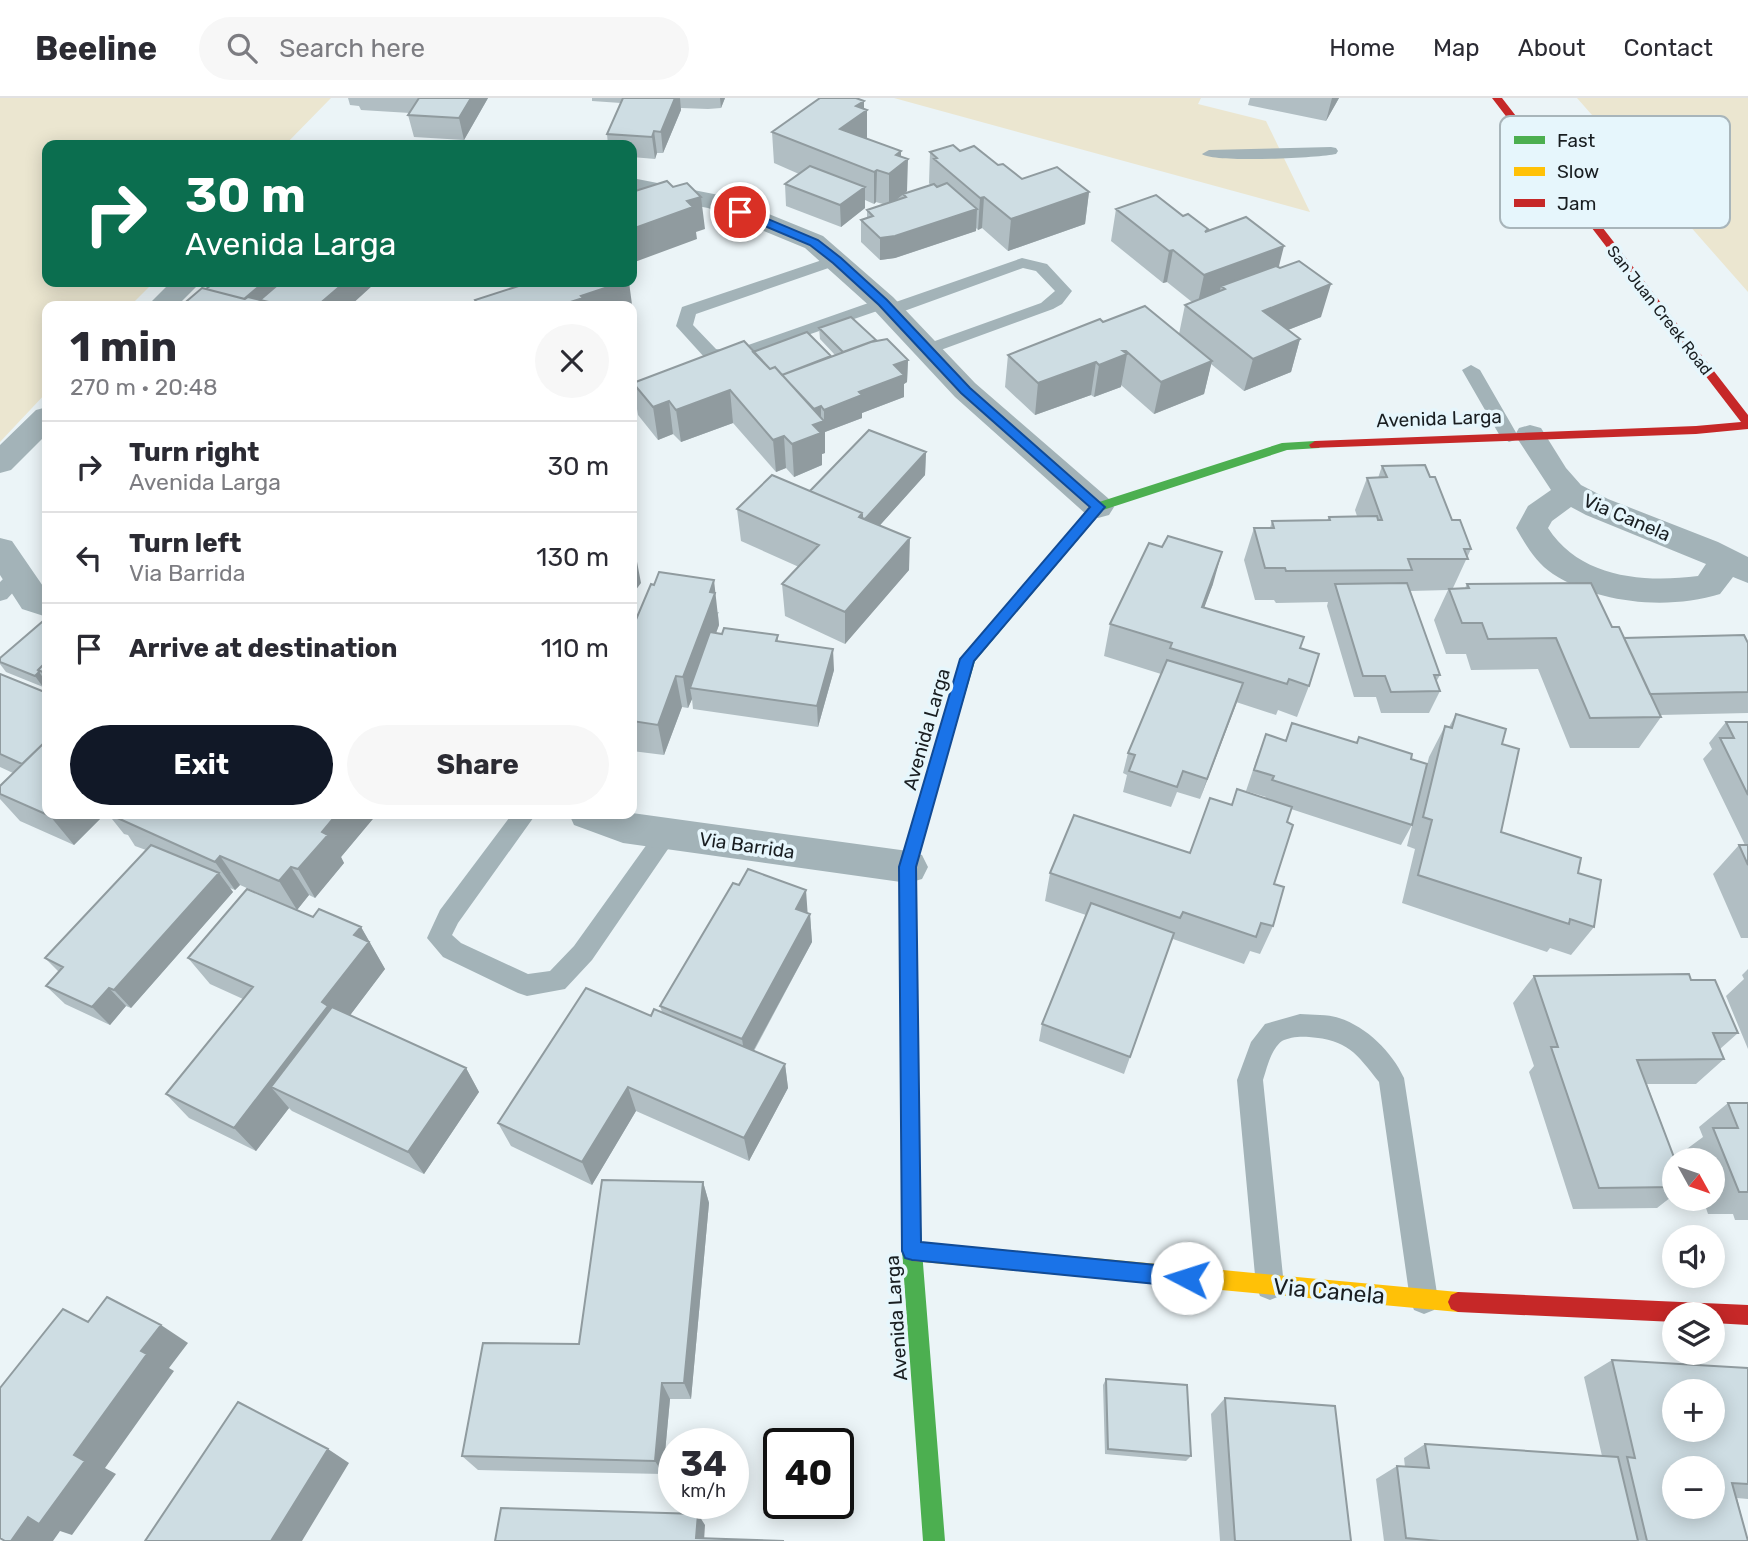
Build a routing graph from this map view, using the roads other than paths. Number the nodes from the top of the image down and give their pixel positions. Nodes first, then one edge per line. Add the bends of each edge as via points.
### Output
1 (1497, 98) edge
2 (1511, 116) edge
3 (1331, 151) dead end
4 (1209, 154) dead end
5 (637, 187) edge
6 (1597, 228) edge
7 (837, 260) junction
8 (182, 287) edge
9 (167, 301) edge
10 (886, 307) junction
11 (927, 350) junction
12 (1471, 370) dead end
13 (42, 422) edge
14 (1748, 424) edge
15 (1520, 436) junction
16 (0, 463) edge
17 (1570, 492) junction
18 (1098, 507) junction
19 (1737, 566) edge
20 (6, 573) edge
21 (42, 603) edge
22 (521, 819) edge
23 (602, 819) edge
24 (668, 834) junction
25 (908, 867) junction
26 (912, 1251) junction
27 (1269, 1286) junction
28 (1424, 1300) junction
29 (1748, 1315) edge
30 (934, 1541) edge

1 - 2 street, San Juan Creek Road
3 - 4 lane
5 - 7 street via 715,201 814,242
6 - 14 street, San Juan Creek Road
7 - 10 street
7 - 10 lane via 688,312 684,326 711,354 732,356
8 - 9 street
10 - 11 street
10 - 11 lane via 1022,263 1041,267 1064,291 1047,306
11 - 18 street via 965,390
12 - 15 lane
13 - 16 street
14 - 15 street, Avenida Larga
15 - 17 street, Via Canela
15 - 18 street, Avenida Larga via 1286,446
17 - 19 street, Via Canela
17 - 19 street via 1539,514 1532,528 1539,544 1556,560 1584,576 1621,587 1685,591 1708,586
18 - 25 street, Avenida Larga via 968,659
20 - 21 street
22 - 24 lane via 449,917 439,938 452,950 527,985 556,981 583,953
23 - 24 street, Via Barrida
24 - 25 street, Via Barrida
25 - 26 street, Avenida Larga
26 - 27 street, Via Canela
26 - 30 street, Avenida Larga
27 - 28 street, Via Canela
27 - 28 lane via 1250,1080 1260,1050 1274,1032 1300,1026 1336,1028 1366,1046 1391,1078
28 - 29 street, Via Canela

